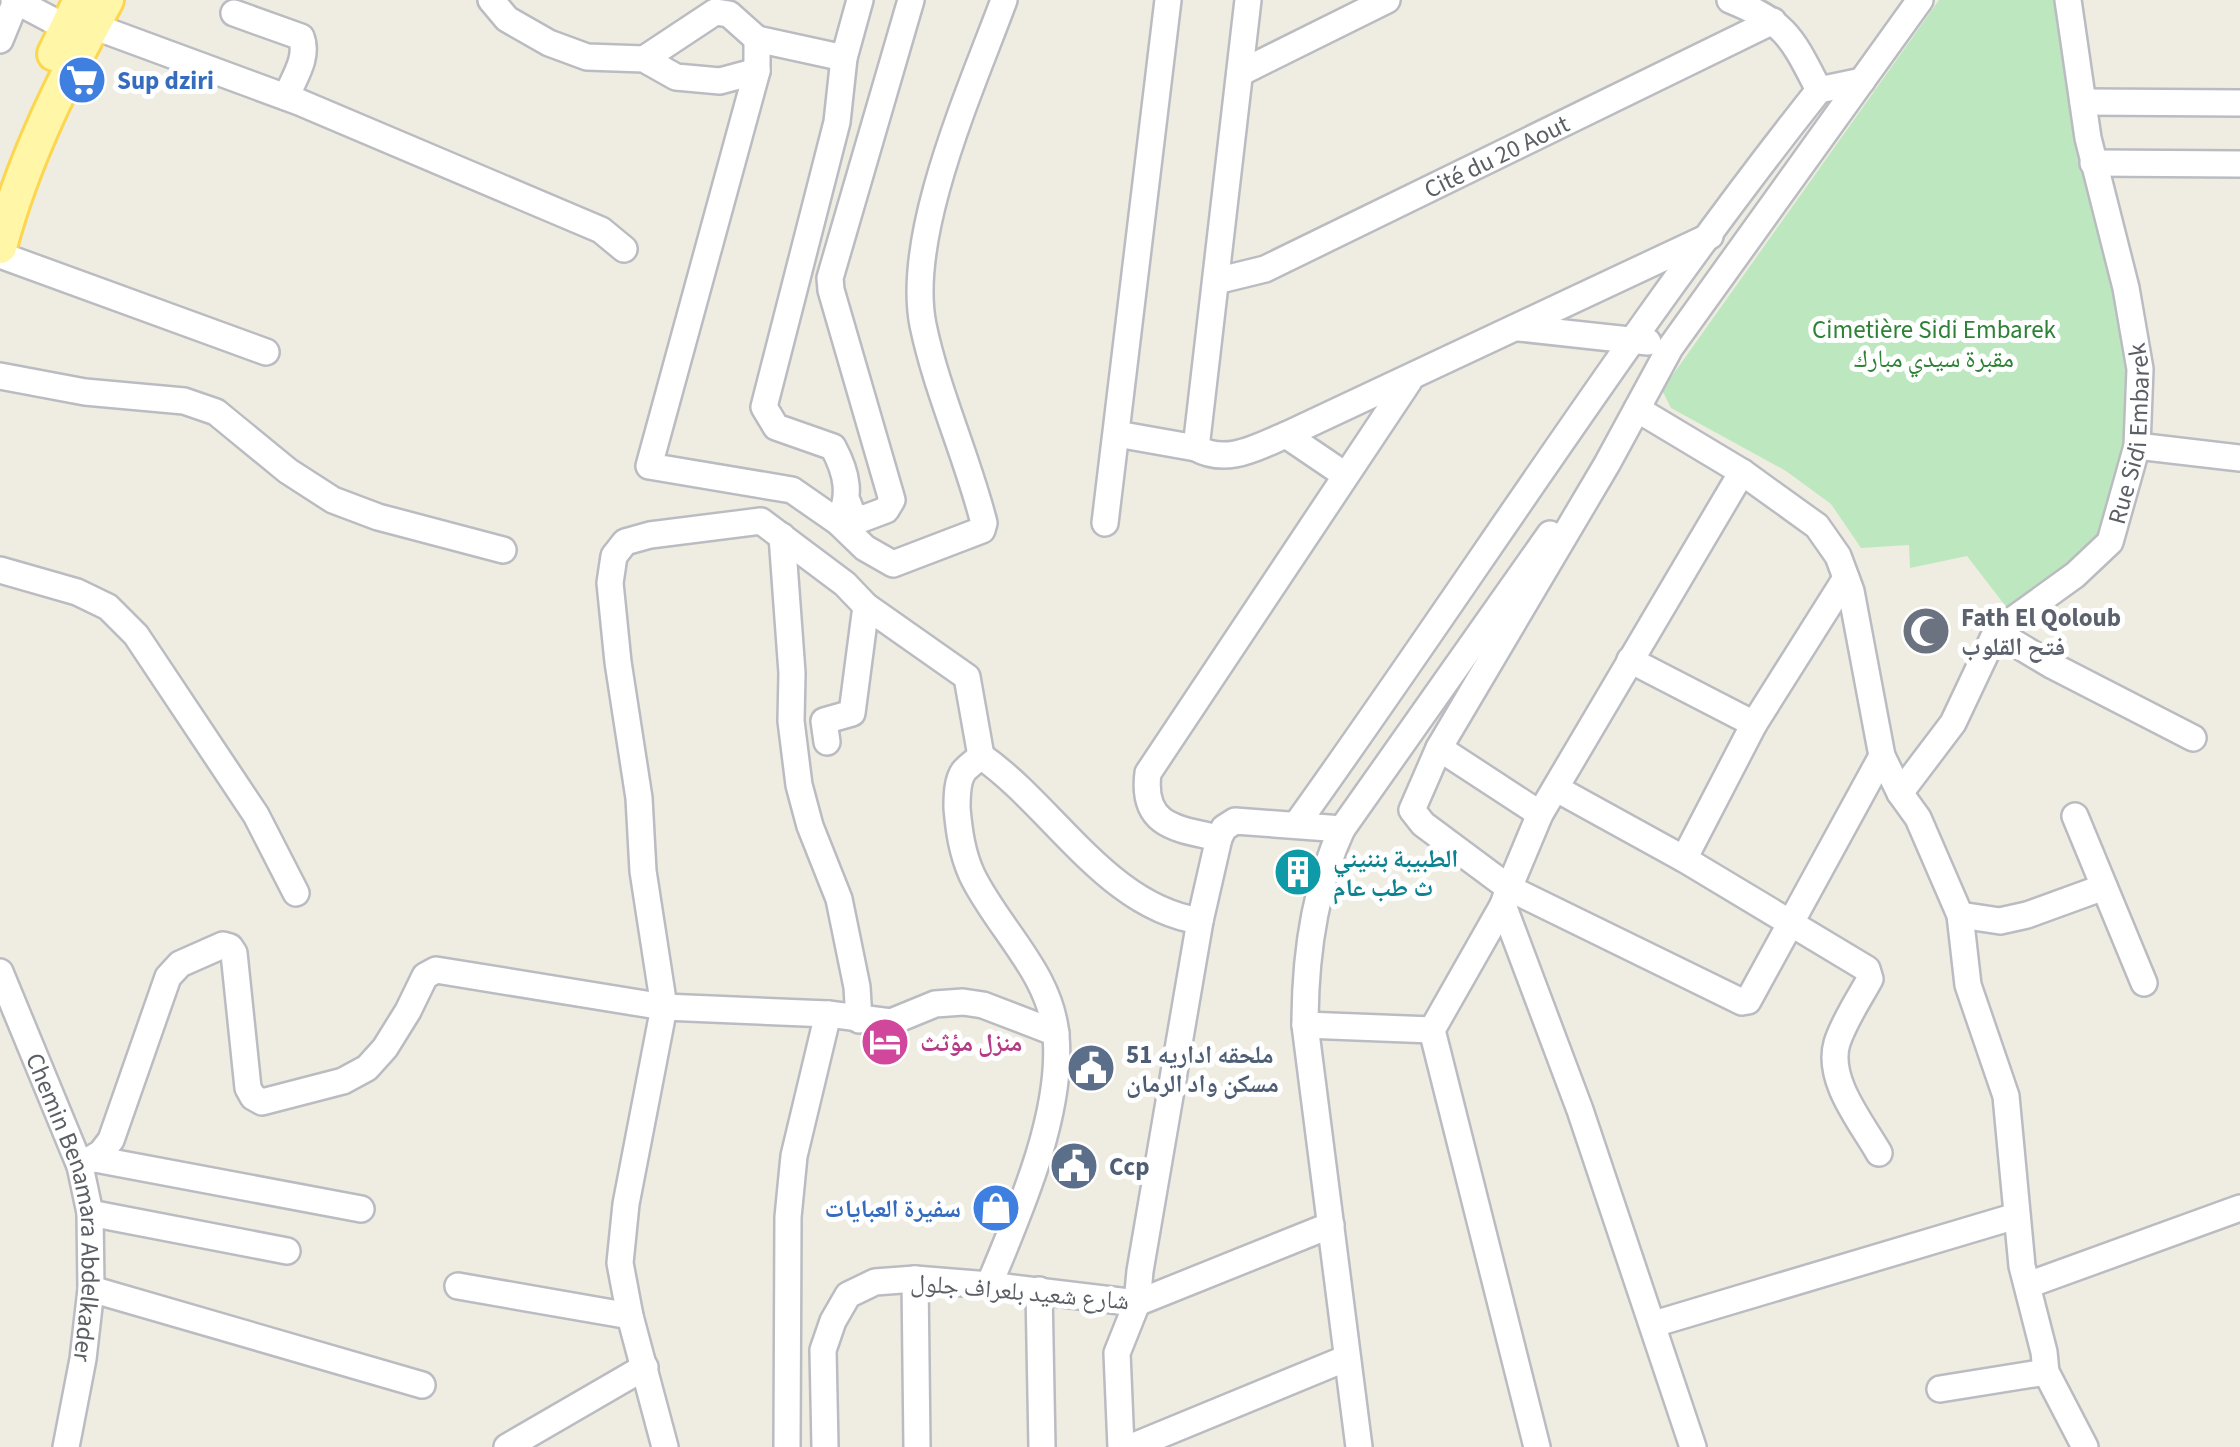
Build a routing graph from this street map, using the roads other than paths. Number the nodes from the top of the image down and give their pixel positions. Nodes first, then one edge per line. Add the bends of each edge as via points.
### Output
1 (15, 0) edge
2 (490, 0) edge
3 (911, 0) edge
4 (1004, 0) edge
5 (1168, 0) edge
6 (1248, 0) edge
7 (1386, 0) edge
8 (1730, 0) edge
9 (1920, 0) edge
10 (2068, 0) edge
11 (855, 3) edge
12 (87, 13) edge
13 (234, 13) dead end
14 (1773, 21) junction
15 (757, 38) junction
16 (0, 40) edge
17 (844, 58) junction
18 (644, 59) junction
19 (757, 71) junction
20 (1240, 73) junction
21 (1862, 81) junction
22 (1819, 90) junction
23 (286, 97) junction
24 (2083, 102) junction
25 (2240, 103) edge
26 (2093, 163) junction
27 (2240, 164) edge
28 (0, 180) edge
29 (1710, 236) junction
30 (624, 248) dead end
31 (0, 251) edge
32 (1216, 281) junction
33 (1519, 328) junction
34 (1636, 339) junction
35 (1670, 348) junction
36 (266, 352) dead end
37 (0, 376) edge
38 (1410, 379) junction
39 (1637, 409) junction
40 (1117, 434) junction
41 (1286, 435) junction
42 (2137, 446) junction
43 (1196, 448) junction
44 (2240, 458) edge
45 (1607, 464) junction
46 (1742, 472) junction
47 (1345, 475) junction
48 (843, 512) junction
49 (1105, 523) dead end
50 (782, 536) junction
51 (504, 550) dead end
52 (0, 570) edge
53 (1846, 578) junction
54 (866, 606) junction
55 (1996, 632) junction
56 (1630, 660) junction
57 (1754, 724) junction
58 (2194, 738) dead end
59 (827, 742) dead end
60 (1440, 748) junction
61 (981, 756) junction
62 (1882, 756) junction
63 (1556, 789) junction
64 (1900, 793) junction
65 (1540, 814) junction
66 (2075, 816) dead end
67 (1296, 825) junction
68 (1342, 829) junction
69 (1219, 838) junction
70 (1684, 859) junction
71 (2104, 887) junction
72 (296, 893) dead end
73 (1506, 897) junction
74 (1960, 915) junction
75 (1789, 920) junction
76 (1200, 921) junction
77 (0, 972) edge
78 (2144, 983) dead end
79 (664, 1007) junction
80 (828, 1014) junction
81 (859, 1020) junction
82 (1305, 1025) junction
83 (1432, 1030) junction
84 (1056, 1033) junction
85 (1879, 1154) dead end
86 (88, 1162) junction
87 (361, 1208) dead end
88 (2240, 1208) edge
89 (90, 1213) junction
90 (2016, 1216) junction
91 (1331, 1225) junction
92 (287, 1252) dead end
93 (915, 1280) junction
94 (990, 1285) junction
95 (2028, 1285) junction
96 (458, 1286) dead end
97 (91, 1289) junction
98 (1039, 1290) junction
99 (1138, 1304) junction
100 (630, 1316) junction
101 (1654, 1324) junction
102 (1347, 1358) junction
103 (645, 1367) junction
104 (2046, 1372) junction
105 (422, 1386) dead end
106 (1940, 1389) dead end
107 (66, 1447) edge
108 (507, 1447) edge
109 (665, 1447) edge
110 (787, 1447) edge
111 (826, 1447) edge
112 (916, 1447) edge
113 (1042, 1447) edge
114 (1120, 1447) edge
115 (1131, 1447) edge
116 (1359, 1447) edge
117 (1537, 1447) edge
118 (1694, 1447) edge
119 (2085, 1447) edge

1 - 12 street
1 - 16 street
2 - 18 street via 506,19 549,43 587,57
3 - 48 street via 830,278 892,500 886,510 862,519
4 - 48 street via 940,184 920,276 923,322 982,530 893,564 865,548
5 - 40 street
6 - 20 street
7 - 20 street
8 - 14 street
9 - 21 street
10 - 24 street, Rue Sidi Embarek
11 - 17 street
12 - 23 street
12 - 28 main road
12 - 31 main road
13 - 23 street via 304,43
14 - 22 street via 1792,37
14 - 32 street, Cité du 20 Aout via 1265,268
15 - 17 street
15 - 18 street via 730,14 715,12
15 - 19 street
17 - 48 street via 837,122 764,407 776,427 833,447 844,466
18 - 19 street via 690,78 720,81
19 - 48 street via 649,466 792,490
20 - 32 street
21 - 22 street
21 - 35 street
22 - 29 street
23 - 30 street via 601,230
24 - 25 street
24 - 26 street, Rue Sidi Embarek
26 - 27 street
26 - 42 street, Rue Sidi Embarek via 2140,369
29 - 33 street
29 - 34 street
31 - 36 street
32 - 43 street
33 - 34 street
33 - 38 street
34 - 35 street
34 - 67 street
35 - 39 street
37 - 51 street via 184,401 216,412 332,500
38 - 41 street
38 - 47 street
39 - 45 street
39 - 46 street
40 - 43 street
40 - 49 street
41 - 43 street via 1235,456 1210,456
41 - 47 street
42 - 44 street
42 - 55 street, Rue Sidi Embarek via 2110,542
45 - 60 street
45 - 68 street via 1540,546
46 - 53 street via 1817,526
46 - 56 street
47 - 69 street via 1148,774 1152,812 1170,827
50 - 54 street
50 - 79 street via 762,521 650,535 625,542 614,556 610,584 618,662
50 - 81 street via 799,785 839,899
52 - 72 street via 77,592 108,607 136,635 256,815
53 - 57 street
53 - 62 street
54 - 59 street via 852,712 824,721
54 - 61 street via 967,677
55 - 58 street
55 - 64 street, Rue Sidi Embarek via 1953,724
56 - 57 street
56 - 63 street
57 - 70 street
60 - 65 street
60 - 73 street via 1412,810
61 - 76 street via 1139,898 1175,917
61 - 84 street via 961,774 959,836 972,874 1050,1002
62 - 64 street
62 - 75 street
63 - 65 street
63 - 70 street
64 - 74 street via 1918,818
65 - 73 street
66 - 71 street
67 - 68 street
67 - 69 street via 1235,822
68 - 82 street via 1327,862 1306,980
69 - 76 street
70 - 75 street
71 - 74 street via 2028,916
71 - 78 street
73 - 75 street via 1742,1002 1753,996
73 - 83 street
73 - 101 street
74 - 90 street via 1968,985 2006,1096
75 - 85 street via 1870,974 1834,1056 1836,1074
76 - 99 street
77 - 86 street, Chemin Benamara Abdelkader
79 - 80 street
79 - 86 street via 432,970 367,1068 262,1102 248,1088 234,953 223,945 180,964 168,977 111,1140
79 - 100 street via 626,1204 620,1262
80 - 81 street
80 - 110 street via 794,1156 788,1217
81 - 84 street via 891,1022 935,1004 963,1002
82 - 83 street
82 - 91 street
83 - 117 street
84 - 94 street via 1058,1078 1020,1211
86 - 87 street
86 - 89 street, Chemin Benamara Abdelkader
88 - 95 street
89 - 92 street
89 - 97 street, Chemin Benamara Abdelkader
90 - 95 street
90 - 101 street
91 - 99 street, شارع شعيد بلعراف جلول
91 - 102 street
93 - 94 street, شارع شعيد بلعراف جلول
93 - 111 street, شارع شعيد بلعراف جلول via 875,1282 848,1295 832,1321 823,1350
93 - 112 street
94 - 98 street, شارع شعيد بلعراف جلول
95 - 104 street
96 - 100 street
97 - 105 street
97 - 107 street, Chemin Benamara Abdelkader
98 - 99 street, شارع شعيد بلعراف جلول
98 - 113 street
99 - 114 street via 1117,1353
100 - 103 street
101 - 118 street
102 - 115 street
102 - 116 street
103 - 108 street
103 - 109 street
104 - 106 street
104 - 119 street

